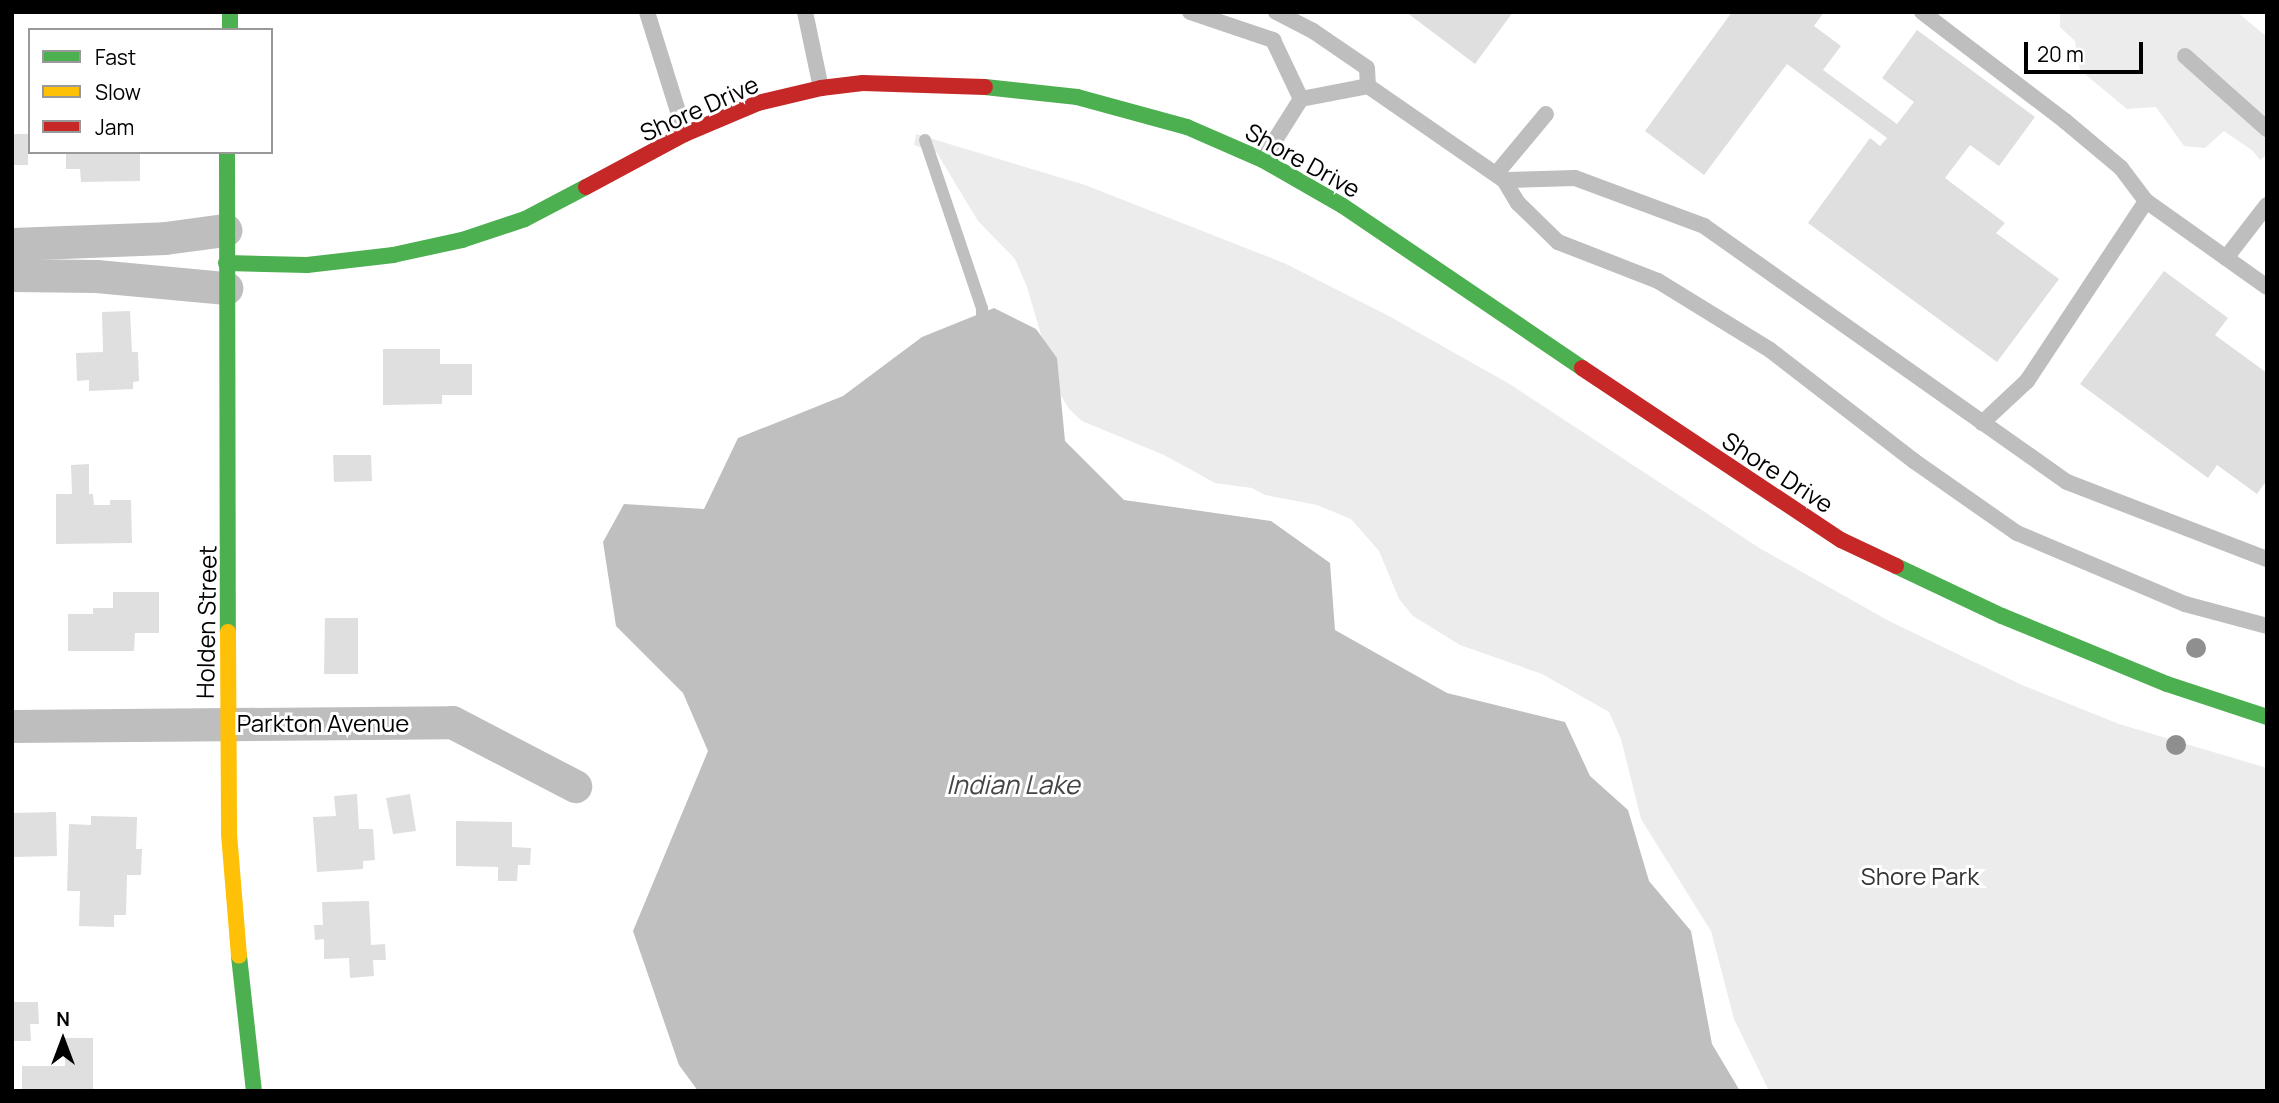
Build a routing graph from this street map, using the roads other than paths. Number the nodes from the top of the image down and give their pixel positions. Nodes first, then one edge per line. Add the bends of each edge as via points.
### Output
1 (647, 12) edge
2 (805, 12) edge
3 (1190, 12) edge
4 (1276, 12) edge
5 (1922, 12) edge
6 (2185, 56) dead end
7 (1368, 86) junction
8 (821, 88) junction
9 (1301, 99) junction
10 (1546, 114) dead end
11 (2267, 129) edge
12 (685, 134) junction
13 (227, 154) edge
14 (1262, 160) junction
15 (1500, 177) junction
16 (2146, 201) junction
17 (2267, 205) edge
18 (12, 244) edge
19 (2226, 258) junction
20 (226, 260) junction
21 (12, 275) edge
22 (2267, 287) edge
23 (1982, 423) junction
24 (2267, 558) edge
25 (2267, 626) edge
26 (2267, 717) edge
27 (227, 724) junction
28 (12, 726) edge
29 (575, 786) dead end
30 (254, 1091) edge

1 - 12 lane
2 - 8 lane
3 - 9 lane via 1273,40
4 - 7 lane via 1367,68
5 - 16 lane via 2121,168
6 - 11 lane
7 - 9 lane
7 - 15 lane
8 - 12 main road, Shore Drive via 758,103
8 - 14 main road, Shore Drive via 863,83 969,85 1077,97 1187,127
9 - 14 lane
10 - 15 lane
12 - 20 main road, Shore Drive via 525,219 462,240 393,255 307,265
13 - 20 main road, Holden Street
14 - 26 main road, Shore Drive via 1361,218 1841,540 2002,616 2166,684
15 - 23 lane via 1575,178 1704,226
15 - 25 lane via 1518,204 1558,242 1658,281 1770,351 2017,533 2185,604
16 - 19 lane
16 - 23 lane via 2026,381
17 - 19 lane
18 - 20 street via 165,238
19 - 22 lane
20 - 21 street via 96,276
20 - 27 main road, Holden Street
23 - 24 lane via 2067,482
27 - 28 street, Parkton Avenue
27 - 29 street, Parkton Avenue via 452,722
27 - 30 main road, Holden Street via 235,923

